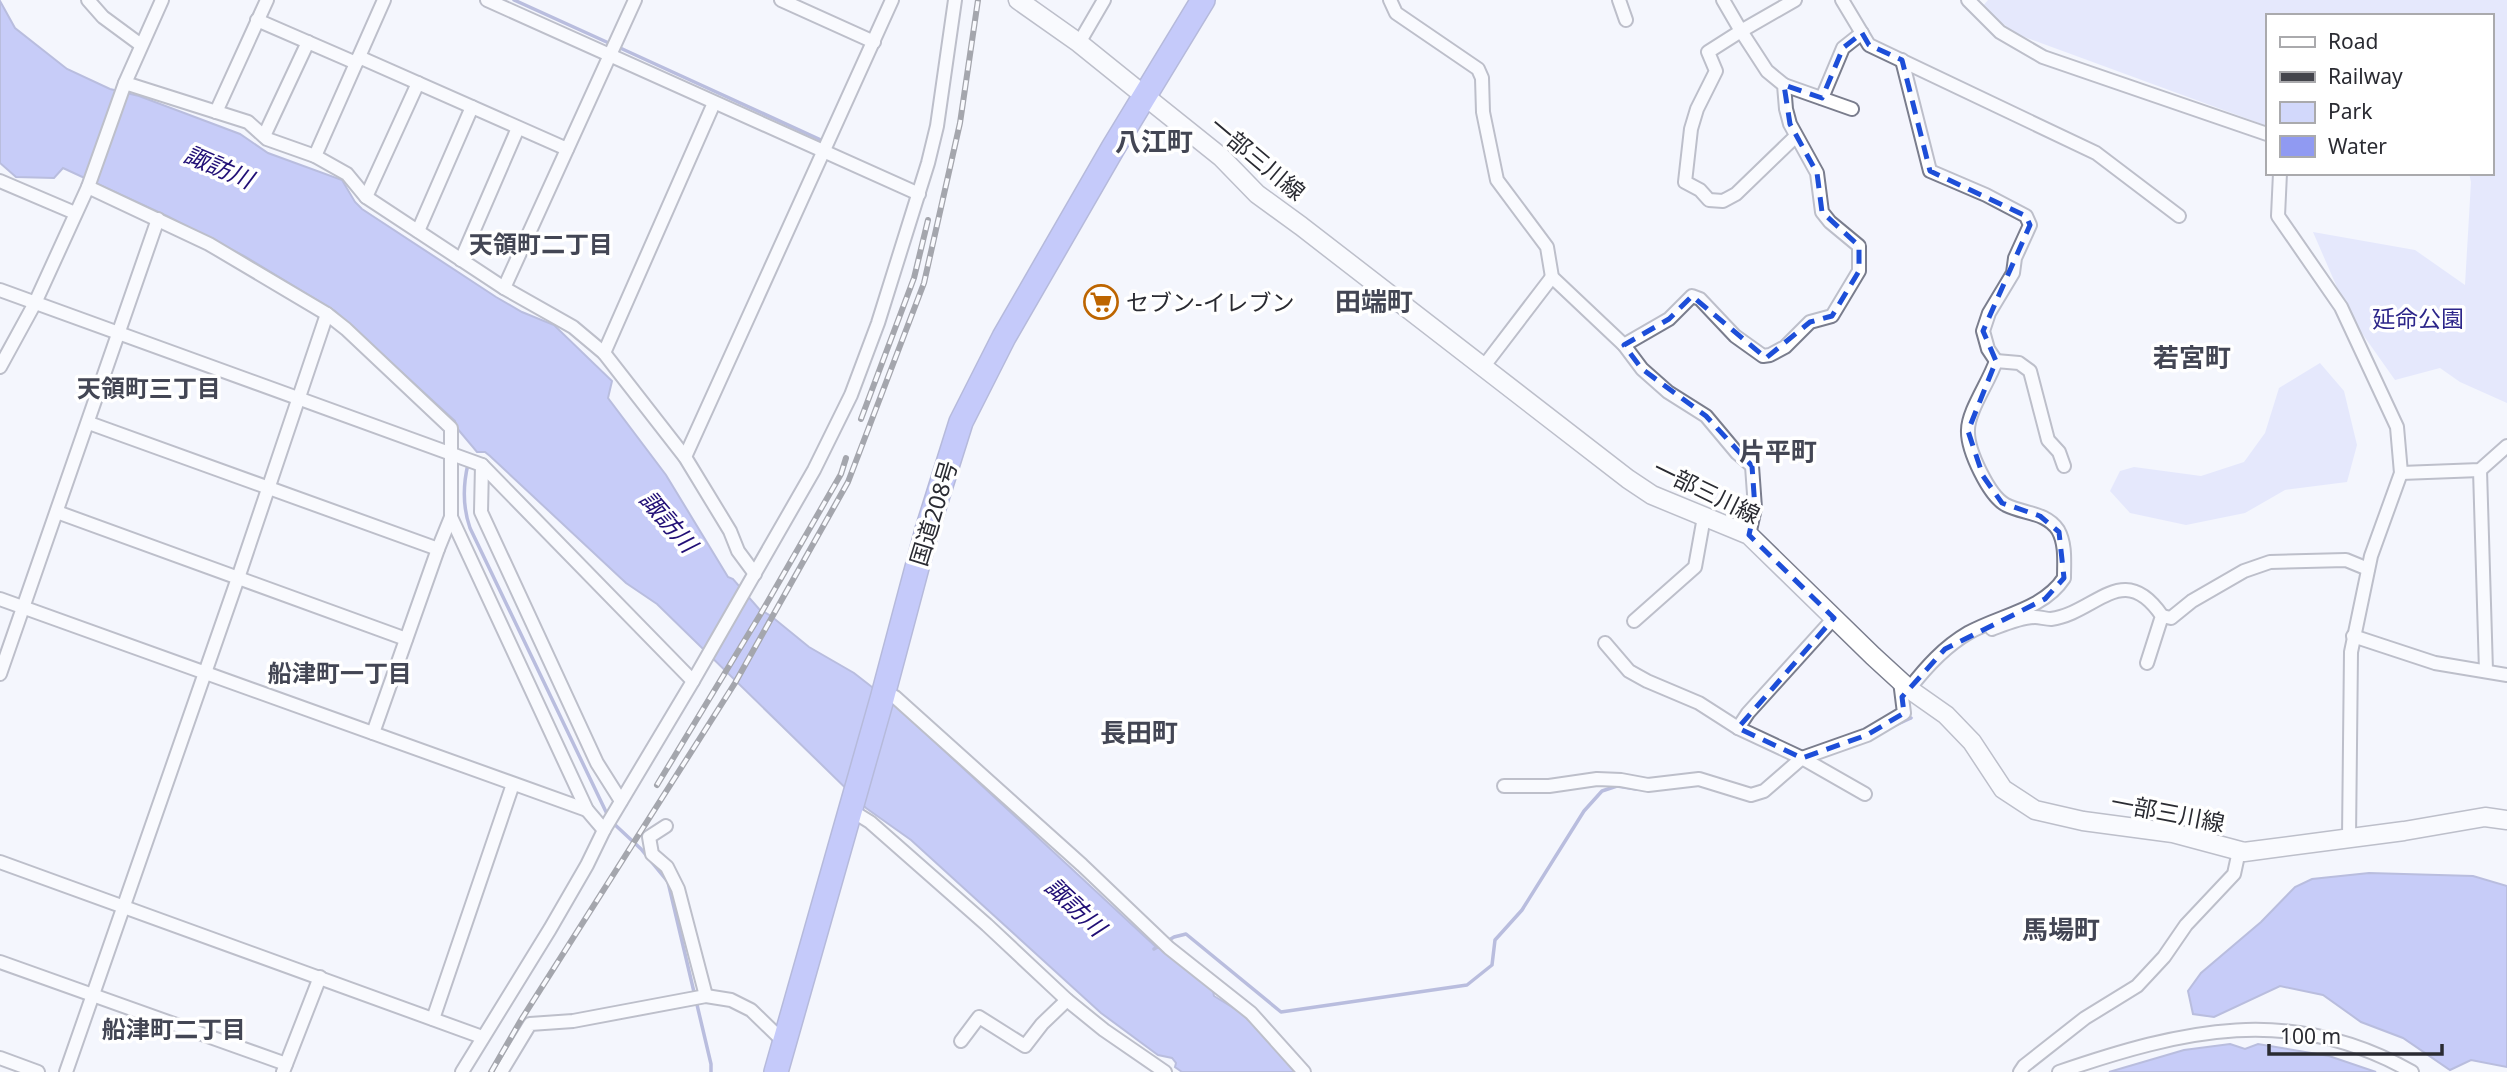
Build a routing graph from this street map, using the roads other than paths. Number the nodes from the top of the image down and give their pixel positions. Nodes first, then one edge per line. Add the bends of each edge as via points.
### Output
1 (88, 0) edge
2 (162, 0) edge
3 (267, 0) edge
4 (384, 0) edge
5 (487, 0) edge
6 (635, 0) edge
7 (781, 0) edge
8 (892, 0) edge
9 (955, 0) edge
10 (1018, 0) edge
11 (1104, 0) edge
12 (1203, 0) edge
13 (1390, 0) edge
14 (1619, 0) edge
15 (1723, 0) edge
16 (1795, 0) edge
17 (1842, 0) edge
18 (1968, 0) edge
19 (257, 20) junction
20 (1626, 20) dead end
21 (1741, 31) junction
22 (1862, 33) junction
23 (308, 42) junction
24 (874, 42) junction
25 (1079, 43) junction
26 (142, 45) junction
27 (610, 55) junction
28 (358, 60) junction
29 (1902, 60) junction
30 (418, 83) junction
31 (1784, 85) junction
32 (124, 86) junction
33 (1146, 96) junction
34 (1822, 98) junction
35 (714, 103) junction
36 (472, 107) junction
37 (1853, 109) dead end
38 (216, 112) junction
39 (518, 128) junction
40 (2266, 134) edge
41 (264, 136) junction
42 (1795, 137) junction
43 (567, 149) junction
44 (824, 153) junction
45 (315, 156) junction
46 (2280, 175) edge
47 (0, 181) edge
48 (89, 186) junction
49 (919, 194) junction
50 (366, 197) junction
51 (75, 213) junction
52 (2179, 216) dead end
53 (158, 219) junction
54 (418, 232) junction
55 (461, 260) junction
56 (1552, 277) junction
57 (504, 288) junction
58 (0, 290) edge
59 (35, 303) junction
60 (327, 314) junction
61 (120, 332) junction
62 (1624, 345) junction
63 (604, 353) junction
64 (1996, 361) junction
65 (1484, 366) junction
66 (0, 368) edge
67 (298, 399) junction
68 (89, 423) junction
69 (2507, 446) edge
70 (450, 454) junction
71 (685, 457) junction
72 (482, 466) junction
73 (2064, 466) dead end
74 (2480, 470) junction
75 (2400, 473) junction
76 (269, 487) junction
77 (57, 512) junction
78 (451, 517) junction
79 (1704, 517) junction
80 (1749, 535) junction
81 (438, 549) junction
82 (2368, 569) junction
83 (755, 574) junction
84 (238, 578) junction
85 (0, 599) edge
86 (24, 607) junction
87 (2162, 616) junction
88 (1834, 618) junction
89 (1634, 621) dead end
90 (2353, 636) junction
91 (407, 639) junction
92 (1956, 641) junction
93 (1605, 643) dead end
94 (2147, 663) dead end
95 (205, 671) junction
96 (2486, 671) junction
97 (0, 674) edge
98 (2507, 675) edge
99 (693, 681) junction
100 (1904, 685) junction
101 (882, 695) junction
102 (1738, 728) junction
103 (373, 733) junction
104 (1802, 758) junction
105 (513, 784) junction
106 (1504, 786) dead end
107 (1865, 794) dead end
108 (621, 802) junction
109 (852, 803) junction
110 (587, 810) junction
111 (2507, 820) edge
112 (666, 826) dead end
113 (604, 830) junction
114 (2349, 838) junction
115 (2239, 851) junction
116 (0, 862) edge
117 (124, 907) junction
118 (0, 962) edge
119 (320, 977) junction
120 (94, 996) junction
121 (706, 996) junction
122 (1067, 1000) junction
123 (433, 1019) junction
124 (482, 1037) junction
125 (961, 1041) dead end
126 (784, 1042) junction
127 (0, 1058) edge
128 (285, 1068) edge
129 (38, 1072) edge
130 (66, 1072) edge
131 (462, 1072) edge
132 (501, 1072) edge
133 (776, 1072) edge
134 (1165, 1072) edge
135 (1304, 1072) edge
136 (2020, 1072) edge
137 (2059, 1072) edge
138 (2412, 1072) edge

1 - 26 street
2 - 26 street
3 - 19 street
4 - 28 street
5 - 27 street
6 - 27 street
7 - 24 street
8 - 24 street
9 - 49 street via 937,126
10 - 25 main road, 一部三川線
11 - 25 street
12 - 33 highway, 国道208号
13 - 56 street via 1396,13 1478,69 1497,180 1547,247
14 - 20 street
15 - 21 street
16 - 21 street
17 - 22 street
18 - 40 street via 2000,32 2043,57
19 - 23 street
19 - 38 street
21 - 31 street via 1767,71
21 - 42 street via 1708,52 1716,71 1691,129 1685,182 1709,200 1723,201
22 - 29 street via 1869,45
22 - 34 street via 1843,48
23 - 28 street
23 - 41 street
24 - 44 street
25 - 33 main road, 一部三川線
26 - 32 street
27 - 35 street
27 - 43 street
28 - 30 street
28 - 45 street
29 - 52 street via 2096,153
29 - 64 street via 1930,171 2026,216 2030,225 2013,273 1983,331
30 - 36 street
30 - 50 street
31 - 34 street
31 - 42 street
32 - 38 street
32 - 48 street
33 - 65 main road, 一部三川線 via 1221,157 1257,194
33 - 101 highway, 国道208号 via 1004,337 961,422
34 - 37 street
35 - 44 street
35 - 63 street
36 - 39 street
36 - 54 street
38 - 41 street via 248,122
39 - 43 street
39 - 55 street
41 - 45 street
42 - 62 street via 1816,173 1822,212 1859,246 1859,271 1832,316 1810,322 1785,347 1763,356 1692,296 1669,319
43 - 57 street
44 - 49 street
44 - 71 street
45 - 50 street via 347,174
46 - 75 street via 2278,216 2340,307 2386,403 2397,427
47 - 51 street
48 - 51 street
48 - 53 street
49 - 83 street via 851,395
50 - 54 street
51 - 59 street
53 - 60 street
53 - 61 street
54 - 55 street
55 - 57 street
56 - 62 street
56 - 65 street
57 - 63 street via 573,327
58 - 59 street
59 - 61 street
59 - 66 street
60 - 67 street
60 - 70 street via 451,428
61 - 67 street
61 - 68 street
62 - 80 street via 1642,369 1706,416 1752,466 1755,508
63 - 71 street
64 - 73 street via 2019,363 2030,371 2048,440
64 - 92 street via 1970,416 1973,453 2002,503 2049,520 2059,532 2064,578 2045,599
65 - 79 main road, 一部三川線 via 1628,479 1652,495
67 - 70 street
67 - 76 street
68 - 76 street
68 - 77 street
69 - 74 street
70 - 72 street
70 - 78 street
71 - 83 street
72 - 99 street
72 - 108 street via 481,512 597,763
74 - 75 street
74 - 96 street
75 - 82 street
76 - 81 street
76 - 84 street
77 - 84 street
77 - 86 street
78 - 81 street
78 - 110 street
79 - 80 main road, 一部三川線
79 - 89 street via 1695,567
80 - 88 main road, 一部三川線
81 - 91 street
82 - 87 street via 2346,560 2270,562 2244,571 2171,618
82 - 90 street
83 - 99 street
84 - 91 street
84 - 95 street
85 - 86 street
86 - 95 street
86 - 97 street
87 - 92 street via 2141,592 2128,590 2109,593 2051,619 2033,617
87 - 94 street
88 - 100 main road, 一部三川線
88 - 102 street
90 - 96 street via 2435,663
90 - 114 street
91 - 103 street
92 - 100 street
93 - 102 street via 1629,671 1699,703
95 - 103 street
95 - 117 street
96 - 98 street
99 - 108 street
100 - 104 street via 1903,713 1867,735
100 - 115 main road, 一部三川線 via 1946,715 1972,742 2003,789 2035,810 2173,833
101 - 109 highway, 国道208号
101 - 135 street via 895,697 1169,947 1251,1013
102 - 104 street
103 - 105 street
104 - 106 street via 1764,791 1751,794 1699,779 1648,785 1597,779
104 - 107 street
105 - 110 street
105 - 123 street
108 - 113 street
109 - 122 street
109 - 126 highway, 国道208号
110 - 113 street
111 - 114 main road, 一部三川線 via 2485,817
112 - 121 street via 649,837 652,854 667,867 678,889
113 - 124 street via 550,929
114 - 115 main road, 一部三川線
115 - 136 street via 2234,874 2137,986 2085,1018
116 - 117 street
117 - 119 street
117 - 120 street
118 - 120 street
119 - 123 street
119 - 128 street
120 - 128 street
120 - 130 street
121 - 126 street via 731,1000 751,1010
121 - 132 street via 573,1021 530,1024
122 - 125 street via 1025,1046 979,1017
122 - 134 street
123 - 124 street
124 - 131 street
126 - 133 highway, 国道208号
127 - 129 street
137 - 138 street via 2128,1048 2251,1028 2333,1039

